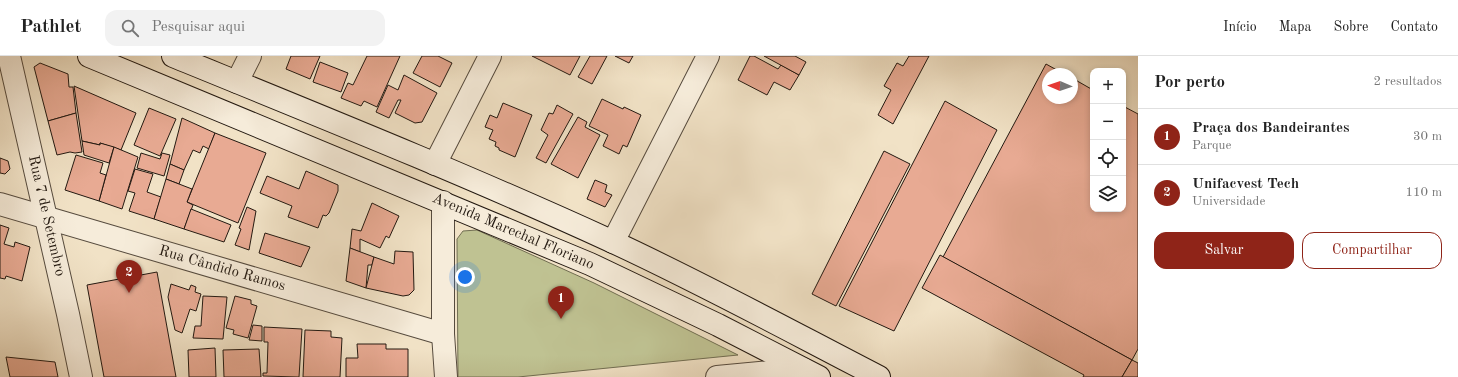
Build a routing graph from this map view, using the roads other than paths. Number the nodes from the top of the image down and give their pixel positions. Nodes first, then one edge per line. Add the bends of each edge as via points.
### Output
1 (9, 56) edge
2 (89, 56) edge
3 (173, 56) edge
4 (250, 56) edge
5 (490, 56) edge
6 (708, 56) edge
7 (237, 82) junction
8 (435, 164) junction
9 (443, 202) junction
10 (0, 204) edge
11 (45, 217) junction
12 (613, 242) junction
13 (443, 334) junction
14 (813, 374) edge
15 (81, 377) edge
16 (446, 377) edge
17 (717, 377) edge
18 (879, 377) edge

1 - 11 main road, Rua 7 de Setembro
2 - 9 main road, Avenida Marechal Floriano
3 - 7 main road, Avenida Marechal Floriano
4 - 7 main road
5 - 8 main road
6 - 12 main road
7 - 8 main road, Avenida Marechal Floriano
8 - 12 main road, Avenida Marechal Floriano
9 - 13 main road
9 - 14 main road, Avenida Marechal Floriano via 590,264
10 - 11 main road, Rua Cândido Ramos
11 - 13 main road, Rua Cândido Ramos
11 - 15 main road, Rua 7 de Setembro
12 - 18 main road, Avenida Marechal Floriano
13 - 16 main road
14 - 17 main road

